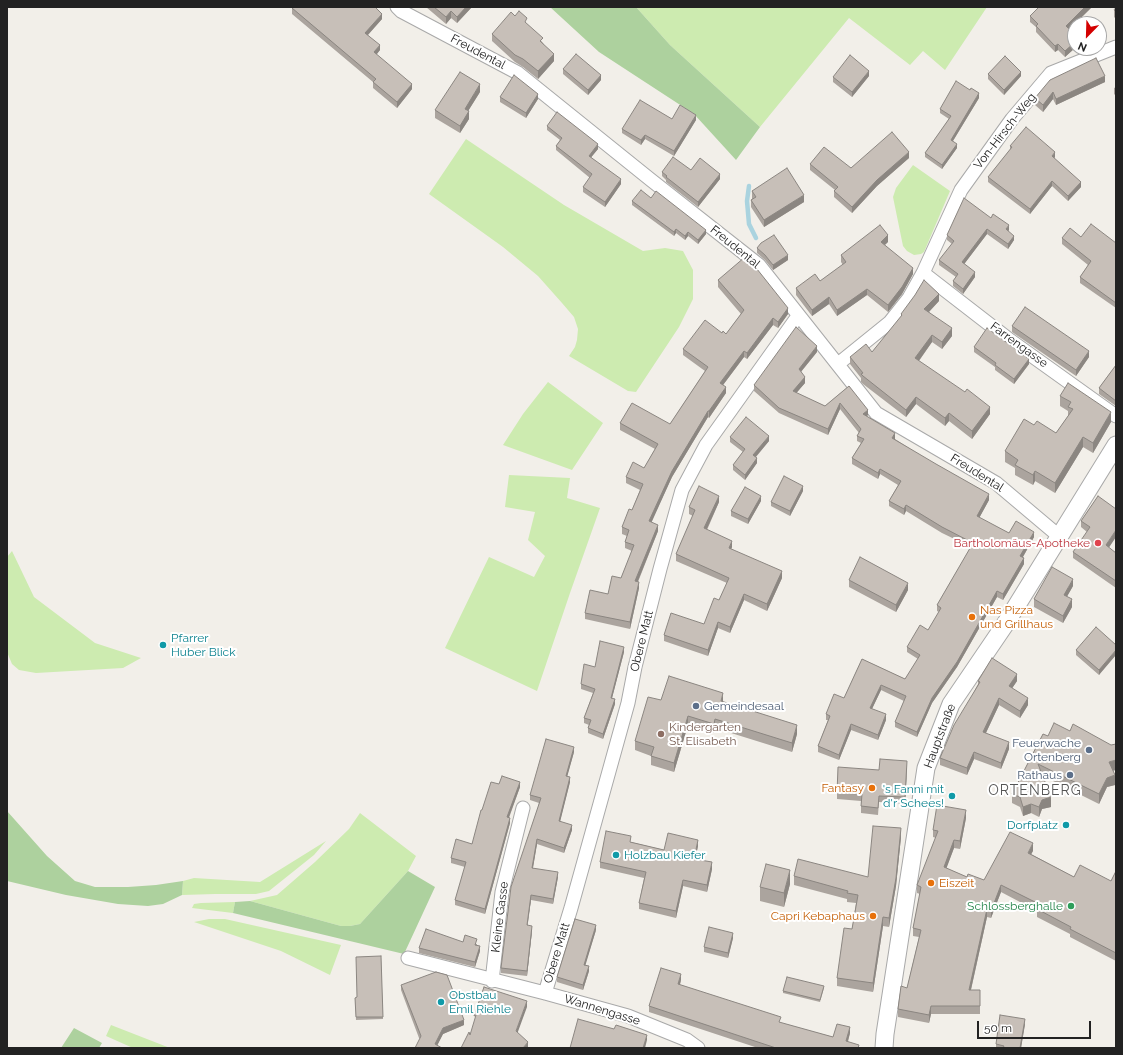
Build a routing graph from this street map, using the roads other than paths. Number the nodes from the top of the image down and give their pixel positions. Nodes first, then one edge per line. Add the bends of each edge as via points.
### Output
1 (397, 7) edge
2 (1116, 47) edge
3 (922, 273) junction
4 (798, 316) junction
5 (838, 364) junction
6 (1116, 416) edge
7 (1116, 445) edge
8 (1060, 536) junction
9 (523, 808) dead end
10 (408, 958) dead end
11 (492, 981) junction
12 (545, 993) junction
13 (698, 1048) edge
14 (884, 1048) edge

1 - 4 street, Freudental via 518,73 759,265
2 - 3 street, Von-Hirsch-Weg via 1051,73 1012,119 961,190
3 - 5 street via 909,298 890,322
3 - 6 street, Farrengasse
4 - 5 street, Freudental
4 - 12 street, Obere Matt via 706,445 682,490 635,667 628,703
5 - 8 street, Freudental via 876,413 996,482
7 - 8 street, Hauptstraße
8 - 14 street, Hauptstraße via 1004,626 951,704 926,768
9 - 11 street, Kleine Gasse via 502,892
10 - 11 street, Wannengasse
11 - 12 street, Wannengasse
12 - 13 street, Wannengasse via 628,1016 687,1040

